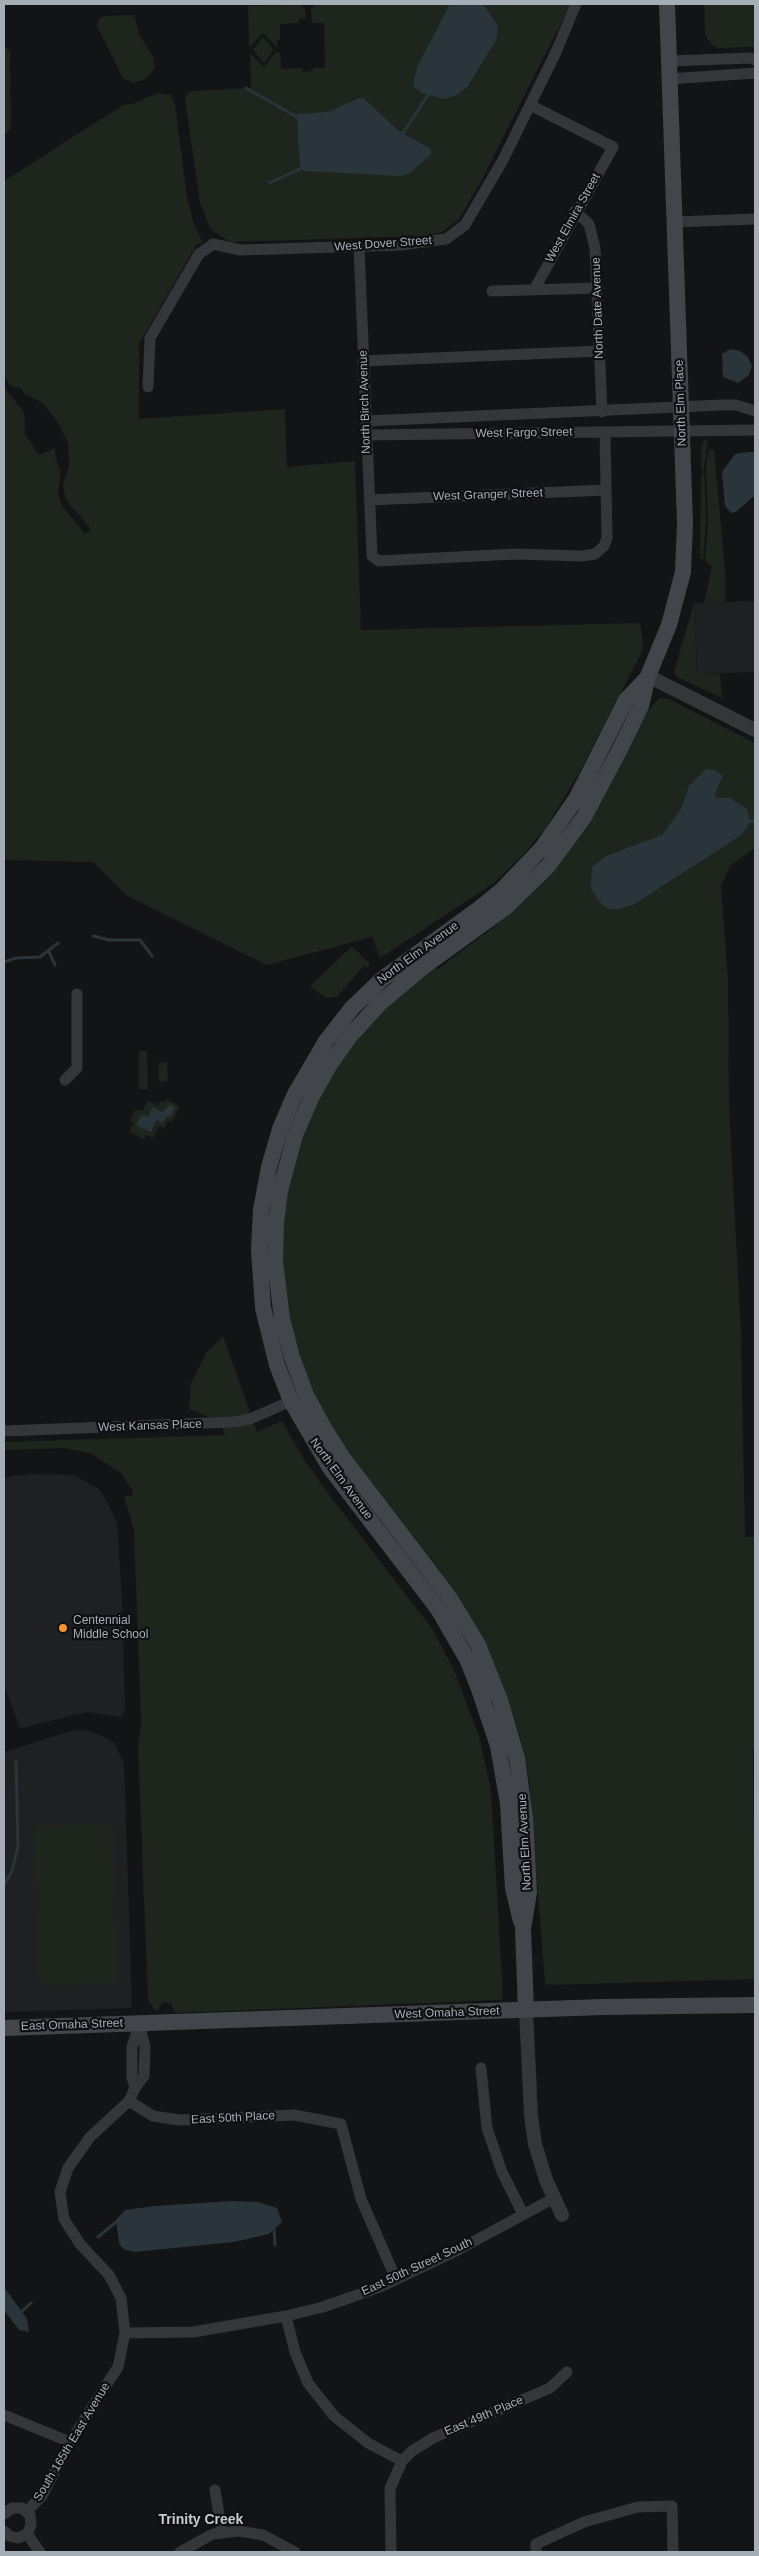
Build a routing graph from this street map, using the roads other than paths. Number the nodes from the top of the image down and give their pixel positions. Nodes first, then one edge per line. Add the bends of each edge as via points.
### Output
1 (576, 4) edge
2 (667, 4) edge
3 (755, 60) edge
4 (669, 61) junction
5 (755, 73) edge
6 (669, 78) junction
7 (530, 105) junction
8 (576, 211) junction
9 (755, 218) edge
10 (674, 222) junction
11 (359, 247) junction
12 (598, 288) junction
13 (534, 290) junction
14 (492, 291) dead end
15 (600, 351) junction
16 (364, 361) junction
17 (148, 387) dead end
18 (681, 408) junction
19 (755, 411) edge
20 (602, 412) junction
21 (366, 421) junction
22 (682, 430) junction
23 (755, 430) edge
24 (605, 432) junction
25 (367, 436) junction
26 (606, 490) junction
27 (369, 500) junction
28 (648, 676) junction
29 (755, 730) edge
30 (77, 994) dead end
31 (65, 1080) dead end
32 (299, 1398) junction
33 (4, 1431) edge
34 (755, 2005) edge
35 (526, 2010) junction
36 (140, 2023) junction
37 (4, 2028) edge
38 (481, 2068) dead end
39 (129, 2101) junction
40 (554, 2198) junction
41 (523, 2214) junction
42 (562, 2215) dead end
43 (396, 2280) junction
44 (286, 2316) junction
45 (125, 2333) junction
46 (567, 2372) dead end
47 (4, 2415) edge
48 (70, 2442) junction
49 (402, 2461) junction
50 (215, 2490) dead end
51 (26, 2511) junction
52 (4, 2514) edge
53 (4, 2531) edge
54 (222, 2533) junction
55 (27, 2534) junction
56 (536, 2548) edge
57 (40, 2552) edge
58 (180, 2552) edge
59 (295, 2552) edge
60 (391, 2552) edge
61 (673, 2552) edge

1 - 7 street, West Dover Street
2 - 4 main road, North Elm Place
3 - 4 street
4 - 6 main road, North Elm Place
5 - 6 street
6 - 10 main road, North Elm Place
7 - 8 street, West Elmira Street via 613,147
7 - 11 street, West Dover Street via 466,225 446,240
8 - 12 street, North Date Avenue via 589,224 593,236
8 - 13 street, West Elmira Street
9 - 10 street
10 - 18 main road, North Elm Place
11 - 16 street, North Birch Avenue
11 - 17 street, West Dover Street via 241,250 213,244 199,254 150,338
12 - 13 street
12 - 15 street, North Date Avenue
13 - 14 street
15 - 16 street
15 - 20 street, North Date Avenue
16 - 21 street, North Birch Avenue
18 - 19 street via 736,405
18 - 20 street, West Fargo Street
18 - 22 main road, North Elm Place
20 - 21 street, West Fargo Street
21 - 25 street, North Birch Avenue
22 - 23 street
22 - 24 street, West Fargo Street
22 - 28 main road, North Elm Place via 683,572 669,625
24 - 25 street, West Fargo Street
24 - 26 street
25 - 27 street, North Birch Avenue
26 - 27 street, West Granger Street
26 - 27 street, North Birch Avenue via 607,538 596,554 582,556 515,554 380,561 372,556
28 - 29 street
28 - 32 main road, North Elm Avenue via 626,700 576,799 542,848 502,890 381,980 344,1031 314,1058 295,1094 274,1146 272,1190 259,1250 262,1301 272,1347
30 - 31 street via 77,1068
32 - 33 street, West Kansas Place via 250,1419 233,1422
32 - 35 main road, North Elm Avenue via 320,1452 438,1608 468,1661 490,1717 508,1804 513,1888 523,1929
34 - 35 main road, West Omaha Street
35 - 36 main road, West Omaha Street
35 - 40 street via 533,2130 539,2160
36 - 37 main road, East Omaha Street
36 - 39 street, South 165th East Avenue via 132,2047 135,2088
38 - 41 street via 487,2128 502,2172
39 - 43 street, East 50th Place via 153,2116 179,2120 294,2114 341,2124 361,2199
39 - 45 street, South 165th East Avenue via 90,2138 68,2168 60,2192 64,2219 80,2244 108,2275 121,2298
40 - 41 street, East 50th Street South
40 - 42 street
41 - 43 street, East 50th Street South
43 - 44 street, East 50th Street South
44 - 45 street, East 50th Street South via 193,2332
44 - 49 street via 295,2352 308,2383 329,2409 368,2443
45 - 48 street, South 165th East Avenue via 118,2367
46 - 49 street, East 49th Place via 550,2388 434,2438
47 - 48 street
48 - 51 street, South 165th East Avenue via 42,2496
49 - 60 street via 390,2489
50 - 54 street
51 - 52 street via 17,2507
51 - 55 street via 32,2525
53 - 55 street via 14,2538
54 - 58 street via 213,2534
54 - 59 street via 239,2531 263,2535
55 - 57 street
56 - 61 street via 584,2522 638,2507 672,2506

